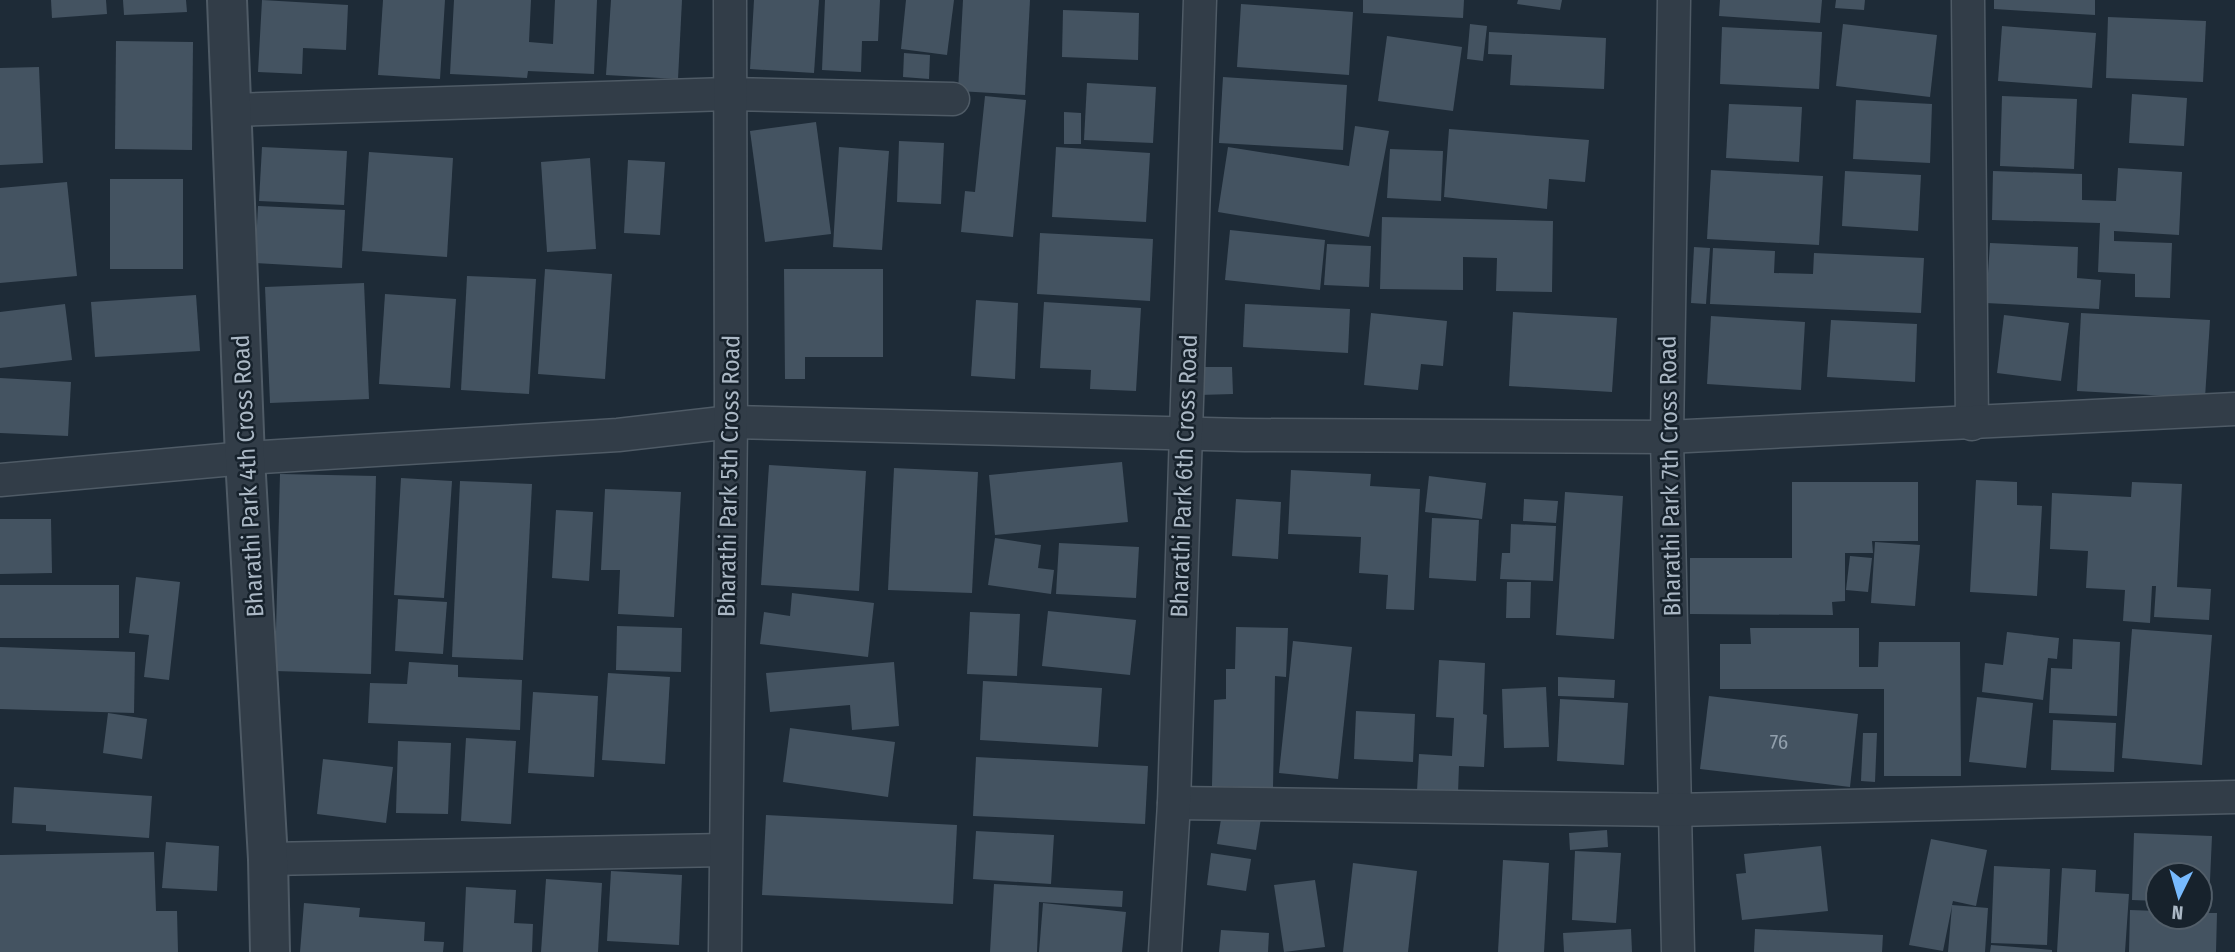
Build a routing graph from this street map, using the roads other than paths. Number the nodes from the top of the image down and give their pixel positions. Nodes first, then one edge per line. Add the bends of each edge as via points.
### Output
1 (227, 0) edge
2 (730, 0) edge
3 (1200, 0) edge
4 (1674, 0) edge
5 (1968, 0) edge
6 (729, 94) junction
7 (953, 99) dead end
8 (233, 110) junction
9 (2235, 409) edge
10 (732, 422) junction
11 (1972, 424) junction
12 (1185, 434) junction
13 (1667, 437) junction
14 (245, 458) junction
15 (0, 480) edge
16 (2235, 797) edge
17 (1174, 803) junction
18 (1676, 810) junction
19 (724, 850) junction
20 (268, 859) junction
21 (270, 952) edge
22 (725, 952) edge
23 (1165, 952) edge
24 (1678, 952) edge

1 - 8 street, Bharathi Park 4th Cross Road
2 - 6 street, Bharathi Park 5th Cross Road
3 - 12 street, Bharathi Park 6th Cross Road
4 - 13 street, Bharathi Park 7th Cross Road
5 - 11 street
6 - 7 street
6 - 8 street
6 - 10 street, Bharathi Park 5th Cross Road
8 - 14 street, Bharathi Park 4th Cross Road
9 - 11 street
10 - 12 street
10 - 14 street via 618,435
10 - 19 street, Bharathi Park 5th Cross Road
11 - 13 street
12 - 13 street
12 - 17 street, Bharathi Park 6th Cross Road
13 - 18 street, Bharathi Park 7th Cross Road
14 - 15 street
14 - 20 street, Bharathi Park 4th Cross Road
16 - 18 street
17 - 18 street
17 - 23 street, Bharathi Park 6th Cross Road
18 - 24 street, Bharathi Park 7th Cross Road
19 - 20 street
19 - 22 street, Bharathi Park 5th Cross Road
20 - 21 street, Bharathi Park 4th Cross Road

